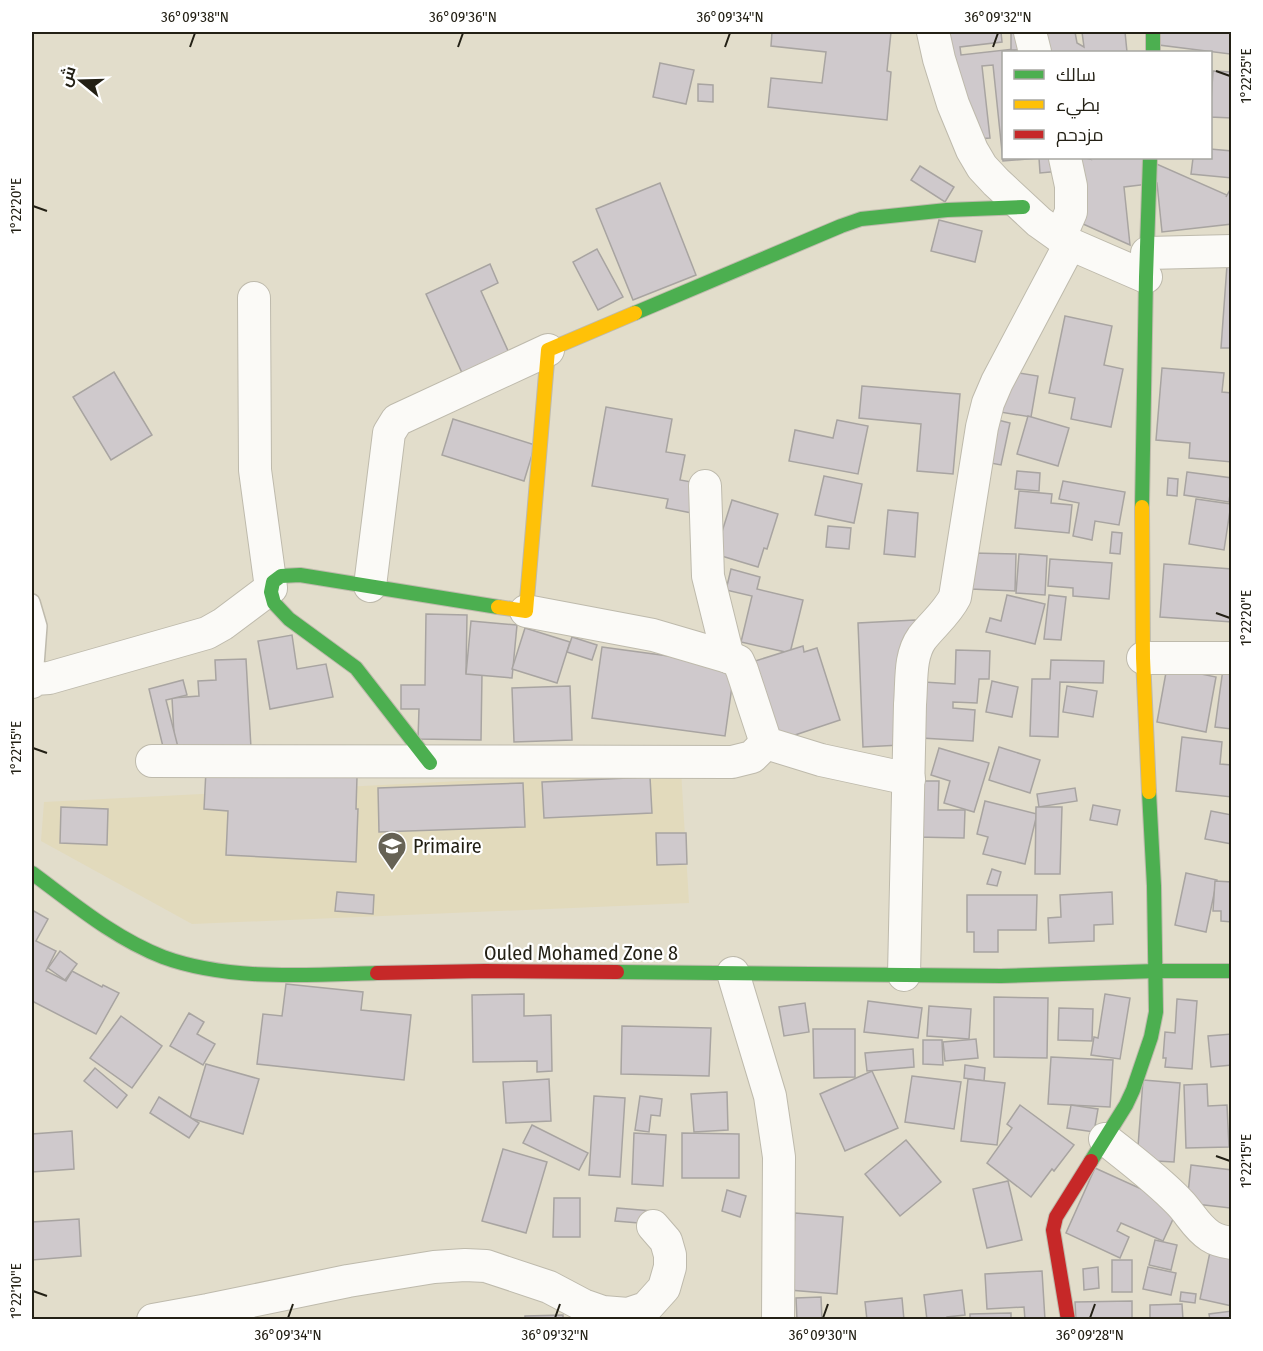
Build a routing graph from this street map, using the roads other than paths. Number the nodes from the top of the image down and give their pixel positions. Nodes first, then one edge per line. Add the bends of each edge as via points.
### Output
1 (933, 32) edge
2 (1030, 32) edge
3 (1153, 32) edge
4 (1035, 51) edge
5 (1153, 51) edge
6 (1065, 159) edge
7 (1150, 159) edge
8 (1023, 207) junction
9 (1065, 240) junction
10 (1232, 250) edge
11 (1146, 265) junction
12 (254, 298) dead end
13 (548, 350) junction
14 (705, 486) dead end
15 (370, 586) junction
16 (271, 588) junction
17 (32, 602) edge
18 (526, 611) junction
19 (728, 657) junction
20 (1143, 658) junction
21 (1232, 658) edge
22 (33, 680) edge
23 (766, 743) junction
24 (152, 762) dead end
25 (430, 763) junction
26 (909, 780) junction
27 (32, 873) edge
28 (1156, 971) junction
29 (1232, 971) edge
30 (733, 973) junction
31 (904, 975) junction
32 (1105, 1139) junction
33 (653, 1226) dead end
34 (1232, 1243) edge
35 (153, 1320) edge
36 (778, 1320) edge
37 (1068, 1320) edge

1 - 8 street via 953,104 972,150 982,167
2 - 4 street
3 - 5 street
6 - 9 street via 1071,212
7 - 11 street
8 - 9 street
8 - 13 street via 861,219
9 - 11 street
9 - 26 street via 988,403 955,597 916,649 910,704
10 - 11 street
11 - 20 street
12 - 16 street via 255,470
13 - 15 street via 397,420 389,433
13 - 18 street
14 - 19 street via 708,576
15 - 16 street via 291,574 280,576
15 - 18 street
16 - 22 street via 207,633
16 - 25 street via 274,603 290,619 356,668
17 - 22 lane via 39,626
18 - 19 street via 653,635
19 - 23 street via 740,664
20 - 21 street
20 - 28 street
23 - 25 street via 752,757 732,762
23 - 26 street
24 - 25 street
26 - 31 street
27 - 30 street, Ouled Mohamed Zone 8 via 103,926 141,947 215,970 308,975 485,971
28 - 29 street, Ouled Mohamed Zone 8
28 - 31 street, Ouled Mohamed Zone 8
28 - 32 street via 1156,1012 1151,1037 1133,1090
30 - 31 street, Ouled Mohamed Zone 8
30 - 36 street via 767,1085 779,1157
32 - 34 street via 1180,1202 1202,1230
32 - 37 street via 1060,1210 1053,1230
33 - 35 street via 666,1241 670,1267 664,1288 646,1308 628,1314 603,1312 549,1287 486,1266 465,1265 348,1281

